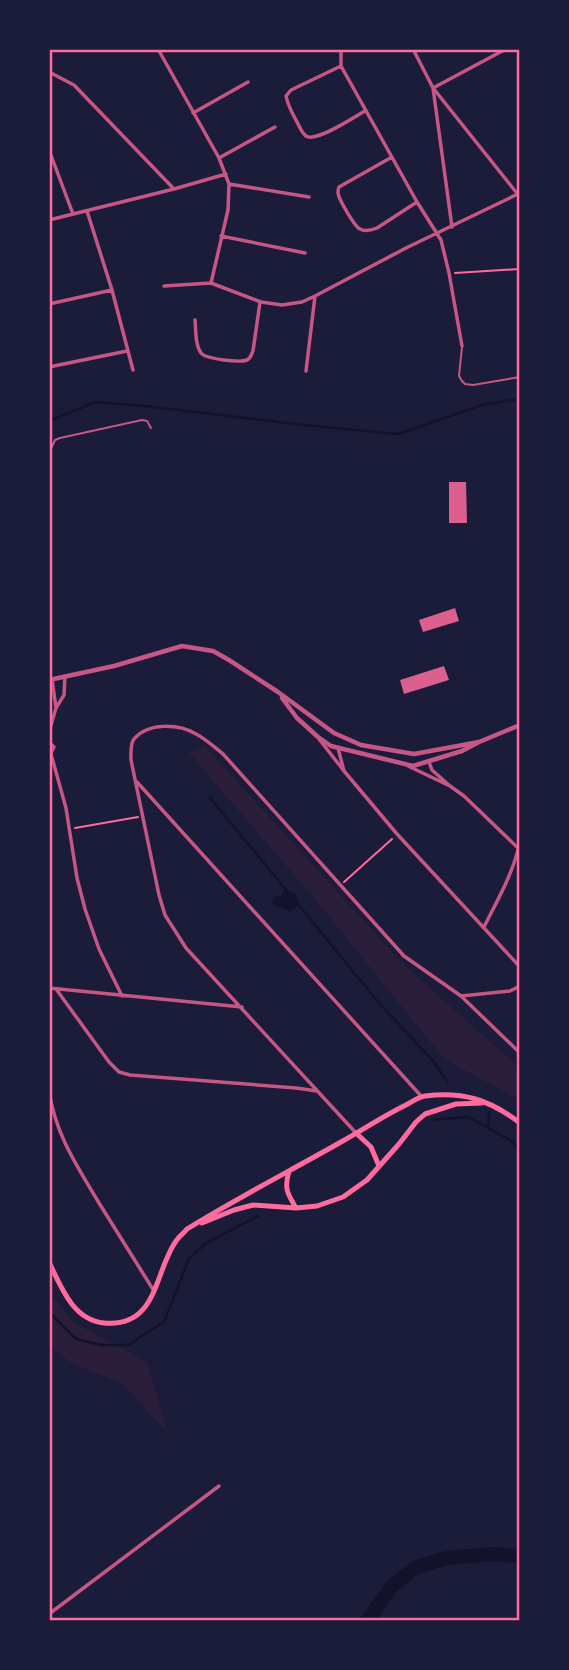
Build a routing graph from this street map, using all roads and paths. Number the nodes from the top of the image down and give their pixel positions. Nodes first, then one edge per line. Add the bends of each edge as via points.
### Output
1 (158, 49) edge
2 (413, 49) edge
3 (506, 49) edge
4 (339, 50) edge
5 (341, 66) junction
6 (49, 72) edge
7 (248, 82) dead end
8 (433, 88) junction
9 (365, 111) junction
10 (193, 113) junction
11 (275, 127) dead end
12 (49, 150) edge
13 (392, 157) junction
14 (219, 158) junction
15 (226, 174) junction
16 (229, 184) junction
17 (174, 189) junction
18 (519, 195) edge
19 (309, 197) dead end
20 (417, 202) junction
21 (87, 211) junction
22 (73, 214) junction
23 (49, 220) edge
24 (452, 227) junction
25 (438, 233) junction
26 (221, 236) junction
27 (305, 253) dead end
28 (520, 269) edge
29 (450, 273) junction
30 (211, 283) junction
31 (164, 286) dead end
32 (112, 290) junction
33 (315, 296) junction
34 (261, 302) junction
35 (49, 304) edge
36 (195, 320) dead end
37 (462, 346) joint
38 (127, 351) junction
39 (49, 366) edge
40 (133, 370) dead end
41 (306, 371) dead end
42 (520, 377) edge
43 (151, 428) dead end
44 (50, 451) edge
45 (65, 676) junction
46 (50, 679) edge
47 (278, 692) junction
48 (56, 708) junction
49 (520, 725) edge
50 (330, 730) junction
51 (49, 732) edge
52 (318, 737) junction
53 (342, 737) junction
54 (49, 742) edge
55 (479, 742) junction
56 (331, 746) junction
57 (338, 748) junction
58 (403, 752) junction
59 (417, 753) junction
60 (50, 754) edge
61 (429, 762) junction
62 (421, 764) junction
63 (407, 765) junction
64 (344, 771) junction
65 (135, 780) junction
66 (450, 786) junction
67 (143, 816) junction
68 (69, 829) junction
69 (397, 834) junction
70 (520, 841) edge
71 (519, 848) edge
72 (341, 885) junction
73 (484, 927) junction
74 (520, 967) edge
75 (520, 986) edge
76 (49, 988) edge
77 (57, 989) junction
78 (121, 996) junction
79 (461, 996) junction
80 (242, 1007) junction
81 (520, 1052) edge
82 (49, 1090) edge
83 (317, 1091) junction
84 (422, 1097) junction
85 (489, 1103) junction
86 (520, 1123) edge
87 (356, 1133) junction
88 (379, 1166) junction
89 (289, 1171) junction
90 (296, 1208) junction
91 (187, 1229) junction
92 (49, 1262) edge
93 (49, 1270) edge
94 (58, 1281) junction
95 (154, 1292) junction
96 (219, 1486) dead end
97 (49, 1614) edge

1 - 10 street
2 - 8 street
3 - 8 street
4 - 5 street
5 - 9 street
5 - 9 street via 291,90 286,96 288,105 306,136 312,138
6 - 17 street via 74,85
7 - 10 street
8 - 18 street
8 - 24 street
9 - 13 street
10 - 14 street
11 - 14 street
12 - 22 street
13 - 20 street
13 - 20 street via 339,187 341,201 362,230 377,228
14 - 15 street
15 - 16 street
15 - 17 street
16 - 19 street
16 - 26 street
17 - 21 street
18 - 24 street
20 - 25 street
21 - 22 street
21 - 32 street
22 - 23 street
24 - 25 street
25 - 29 street
25 - 33 street
26 - 27 street
26 - 30 street
28 - 29 path
29 - 37 street
30 - 31 street
30 - 34 street
32 - 35 street
32 - 38 street
33 - 34 street via 292,304
33 - 41 street
34 - 36 street via 253,351 246,360 203,355
37 - 42 lane via 459,376 465,384
38 - 39 street
38 - 40 street
43 - 44 lane via 142,420 60,438
45 - 46 street
45 - 47 street via 182,646 213,651
45 - 48 street via 64,695
46 - 48 street
47 - 50 street
47 - 52 street
48 - 51 street
49 - 55 street
50 - 52 street via 322,730
50 - 53 street
52 - 56 street
52 - 64 street
53 - 56 street via 342,745
53 - 58 street
54 - 60 street via 54,747
55 - 59 street
55 - 61 street
56 - 57 street
57 - 63 street
57 - 64 street
58 - 59 street
58 - 63 street
59 - 62 street
60 - 68 street
61 - 62 street
61 - 66 street
62 - 63 street
63 - 66 street
64 - 69 street
65 - 67 street
65 - 72 street via 133,739 155,727 195,732 223,754
65 - 84 street
66 - 71 street
67 - 68 path
67 - 80 street via 165,915 186,948
68 - 78 street via 93,936
69 - 72 path
69 - 73 street
70 - 71 street
71 - 73 street
72 - 79 street via 404,956
73 - 74 street
75 - 79 street via 510,992
76 - 77 street
77 - 78 street
77 - 83 street via 120,1072
78 - 80 street
79 - 81 street
80 - 83 street
82 - 95 street via 59,1131 74,1162
83 - 87 street
84 - 85 main road via 457,1096
84 - 87 main road
85 - 86 main road
85 - 88 main road via 456,1104 425,1114
87 - 88 main road via 371,1147
87 - 89 main road
88 - 90 main road via 343,1197
89 - 90 main road via 286,1192
89 - 91 main road
90 - 91 main road via 253,1205
91 - 95 main road via 166,1259
92 - 94 main road
93 - 94 main road
94 - 95 main road via 86,1318 113,1324 137,1316
96 - 97 street

